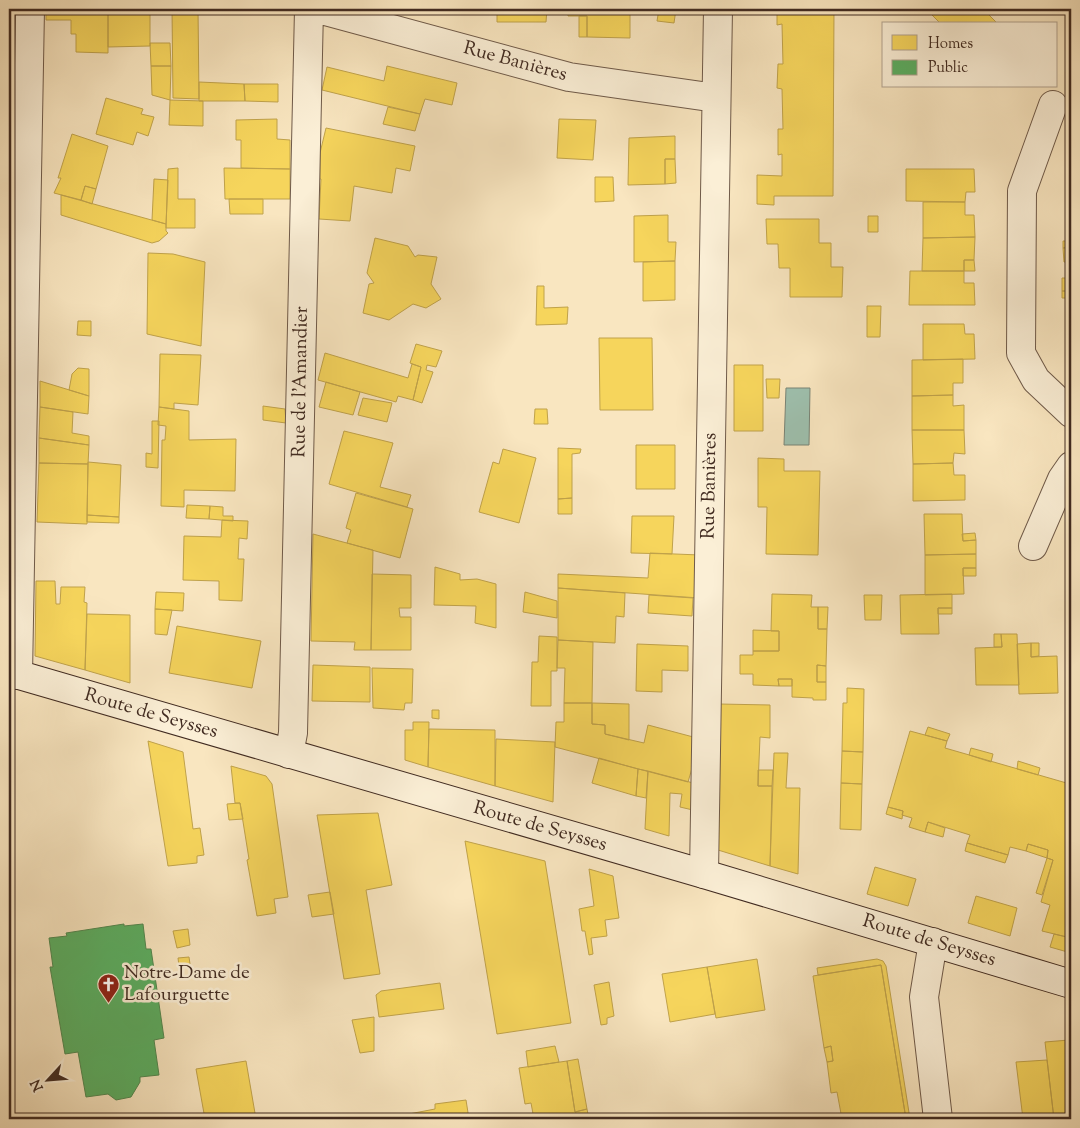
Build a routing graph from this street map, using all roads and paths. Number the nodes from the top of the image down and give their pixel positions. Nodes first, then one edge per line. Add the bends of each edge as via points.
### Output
1 (30, 9) edge
2 (309, 9) edge
3 (318, 9) edge
4 (718, 9) edge
5 (716, 98) junction
6 (1053, 105) dead end
7 (1071, 413) edge
8 (1071, 466) edge
9 (1033, 546) dead end
10 (13, 673) edge
11 (289, 754) junction
12 (704, 874) junction
13 (934, 942) junction
14 (1071, 984) edge
15 (938, 1119) edge

1 - 10 street
2 - 11 street, Rue de l'Amandier via 293,733
3 - 5 street, Rue Banières via 568,77
4 - 5 street, Rue Banières
5 - 12 street, Rue Banières
6 - 7 street via 1022,191 1021,353 1036,380
8 - 9 street via 1062,479
10 - 11 street, Route de Seysses
11 - 12 street, Route de Seysses
12 - 13 street, Route de Seysses
13 - 14 street, Route de Seysses
13 - 15 street via 924,997

